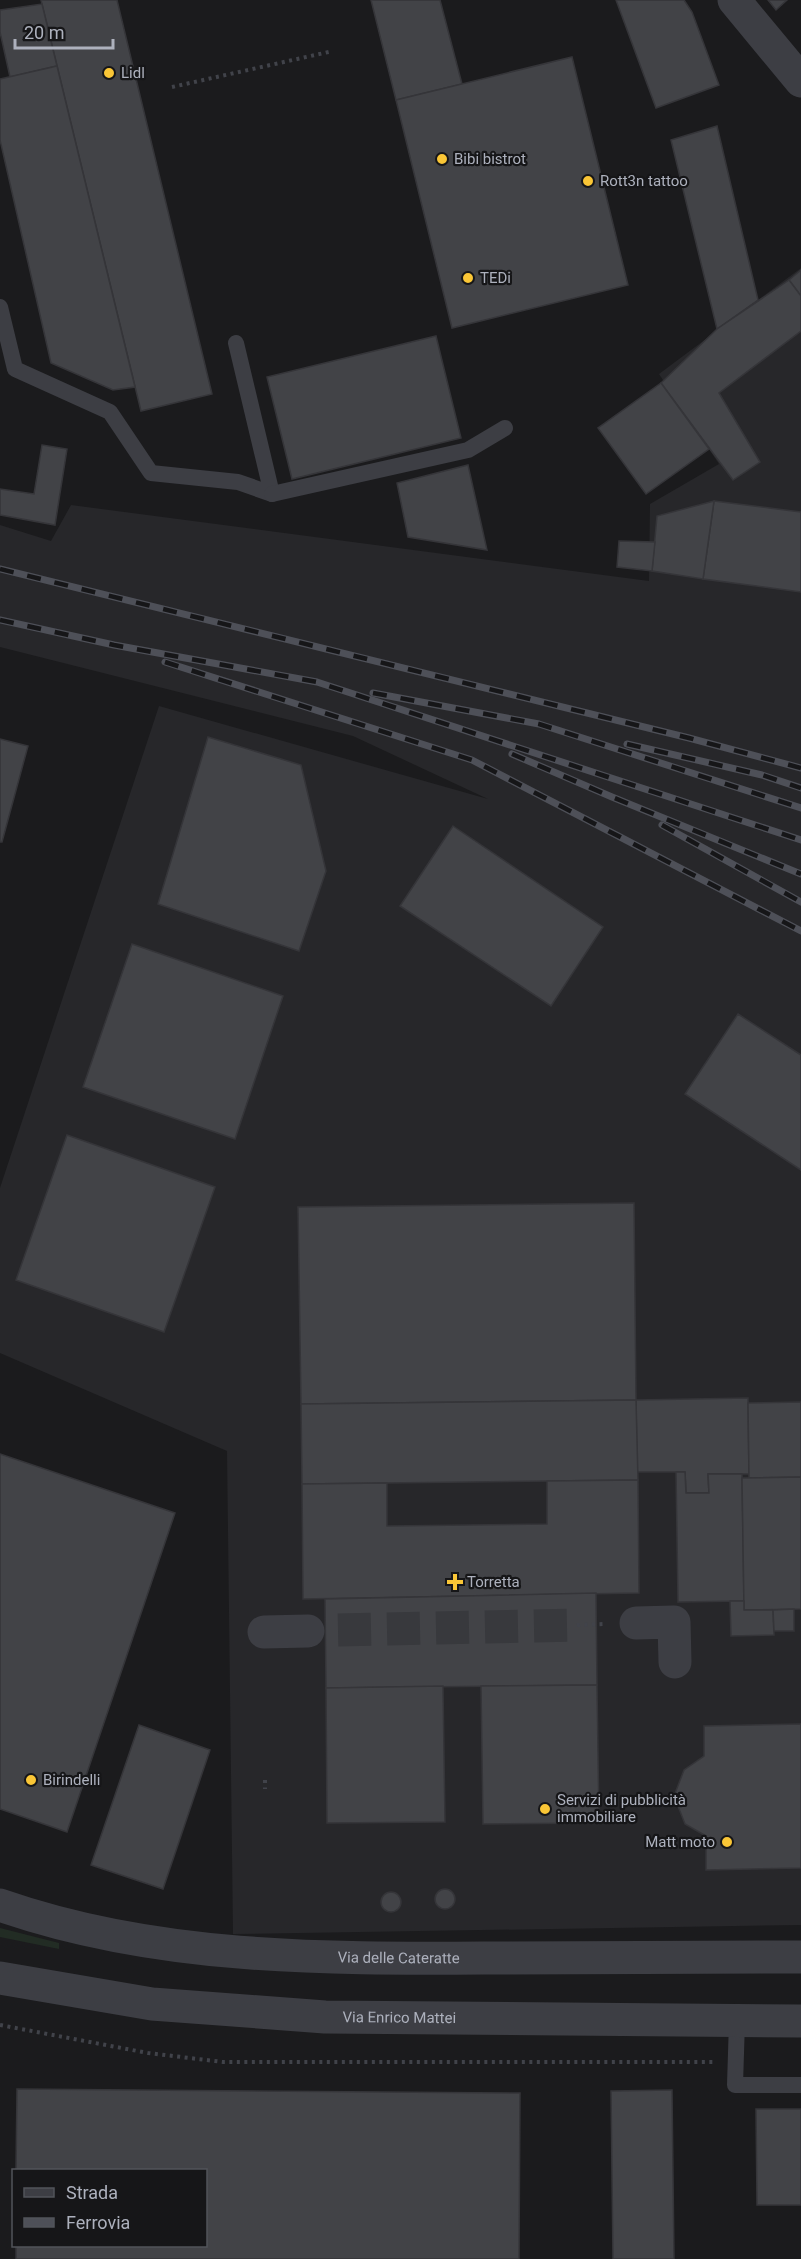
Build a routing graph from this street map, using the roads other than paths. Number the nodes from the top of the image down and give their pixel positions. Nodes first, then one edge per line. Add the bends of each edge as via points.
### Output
1 (735, 0) edge
2 (801, 81) edge
3 (0, 307) edge
4 (236, 343) dead end
5 (505, 428) dead end
6 (272, 494) junction
7 (636, 1623) dead end
8 (308, 1630) tunnel mouth
9 (264, 1632) dead end
10 (675, 1662) dead end
11 (0, 1905) edge
12 (801, 1957) edge
13 (0, 1978) edge
14 (737, 2021) junction
15 (801, 2021) edge
16 (801, 2085) edge

1 - 2 street
3 - 6 lane via 15,369 110,412 151,472 238,483
4 - 6 lane
5 - 6 lane via 468,450
7 - 10 street via 674,1622
8 - 9 street
11 - 12 street, Via delle Cateratte via 76,1929 147,1943 357,1959
13 - 14 street, Via Enrico Mattei via 152,2004 325,2018
14 - 15 street, Via Enrico Mattei
14 - 16 lane via 735,2085

